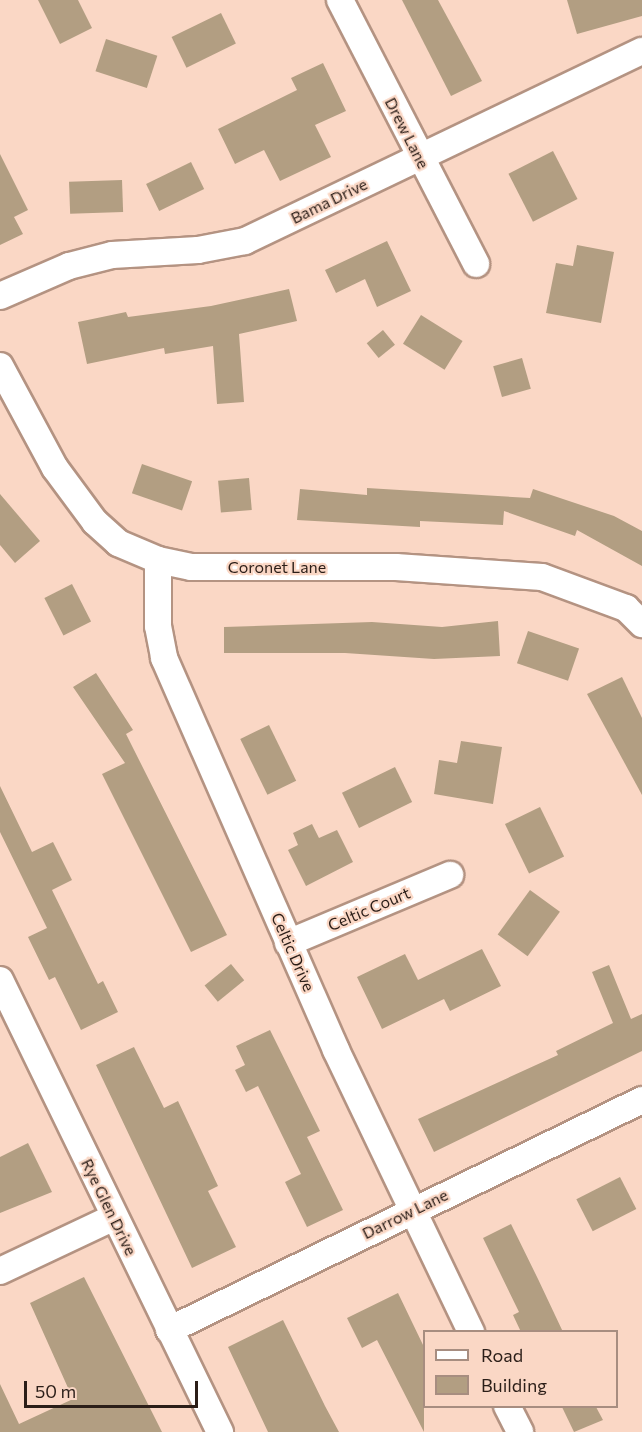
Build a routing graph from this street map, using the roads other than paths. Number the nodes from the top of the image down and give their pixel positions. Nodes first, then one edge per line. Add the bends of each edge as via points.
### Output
1 (340, 0) edge
2 (642, 51) edge
3 (419, 158) junction
4 (476, 264) dead end
5 (0, 296) edge
6 (0, 366) edge
7 (158, 560) junction
8 (642, 624) edge
9 (450, 875) dead end
10 (288, 943) junction
11 (0, 980) edge
12 (642, 1100) edge
13 (412, 1210) junction
14 (114, 1217) junction
15 (0, 1271) edge
16 (169, 1330) junction
17 (470, 1330) edge
18 (508, 1408) edge
19 (220, 1432) edge
20 (520, 1432) edge

1 - 3 street, Drew Lane
2 - 3 street, Bama Drive
3 - 4 street, Drew Lane
3 - 5 street, Bama Drive via 245,241 198,250 112,255 69,266
6 - 7 street, Coronet Lane via 55,468 95,522 118,543
7 - 8 street, Coronet Lane via 191,567 396,567 542,577 626,608
7 - 10 street, Celtic Drive via 158,626 164,658
9 - 10 street, Celtic Court
10 - 13 street, Celtic Drive
11 - 14 street, Rye Glen Drive
12 - 13 street, Darrow Lane
13 - 16 street, Darrow Lane
13 - 17 street, Celtic Drive
14 - 15 street
14 - 16 street, Rye Glen Drive
16 - 19 street, Rye Glen Drive
18 - 20 street

